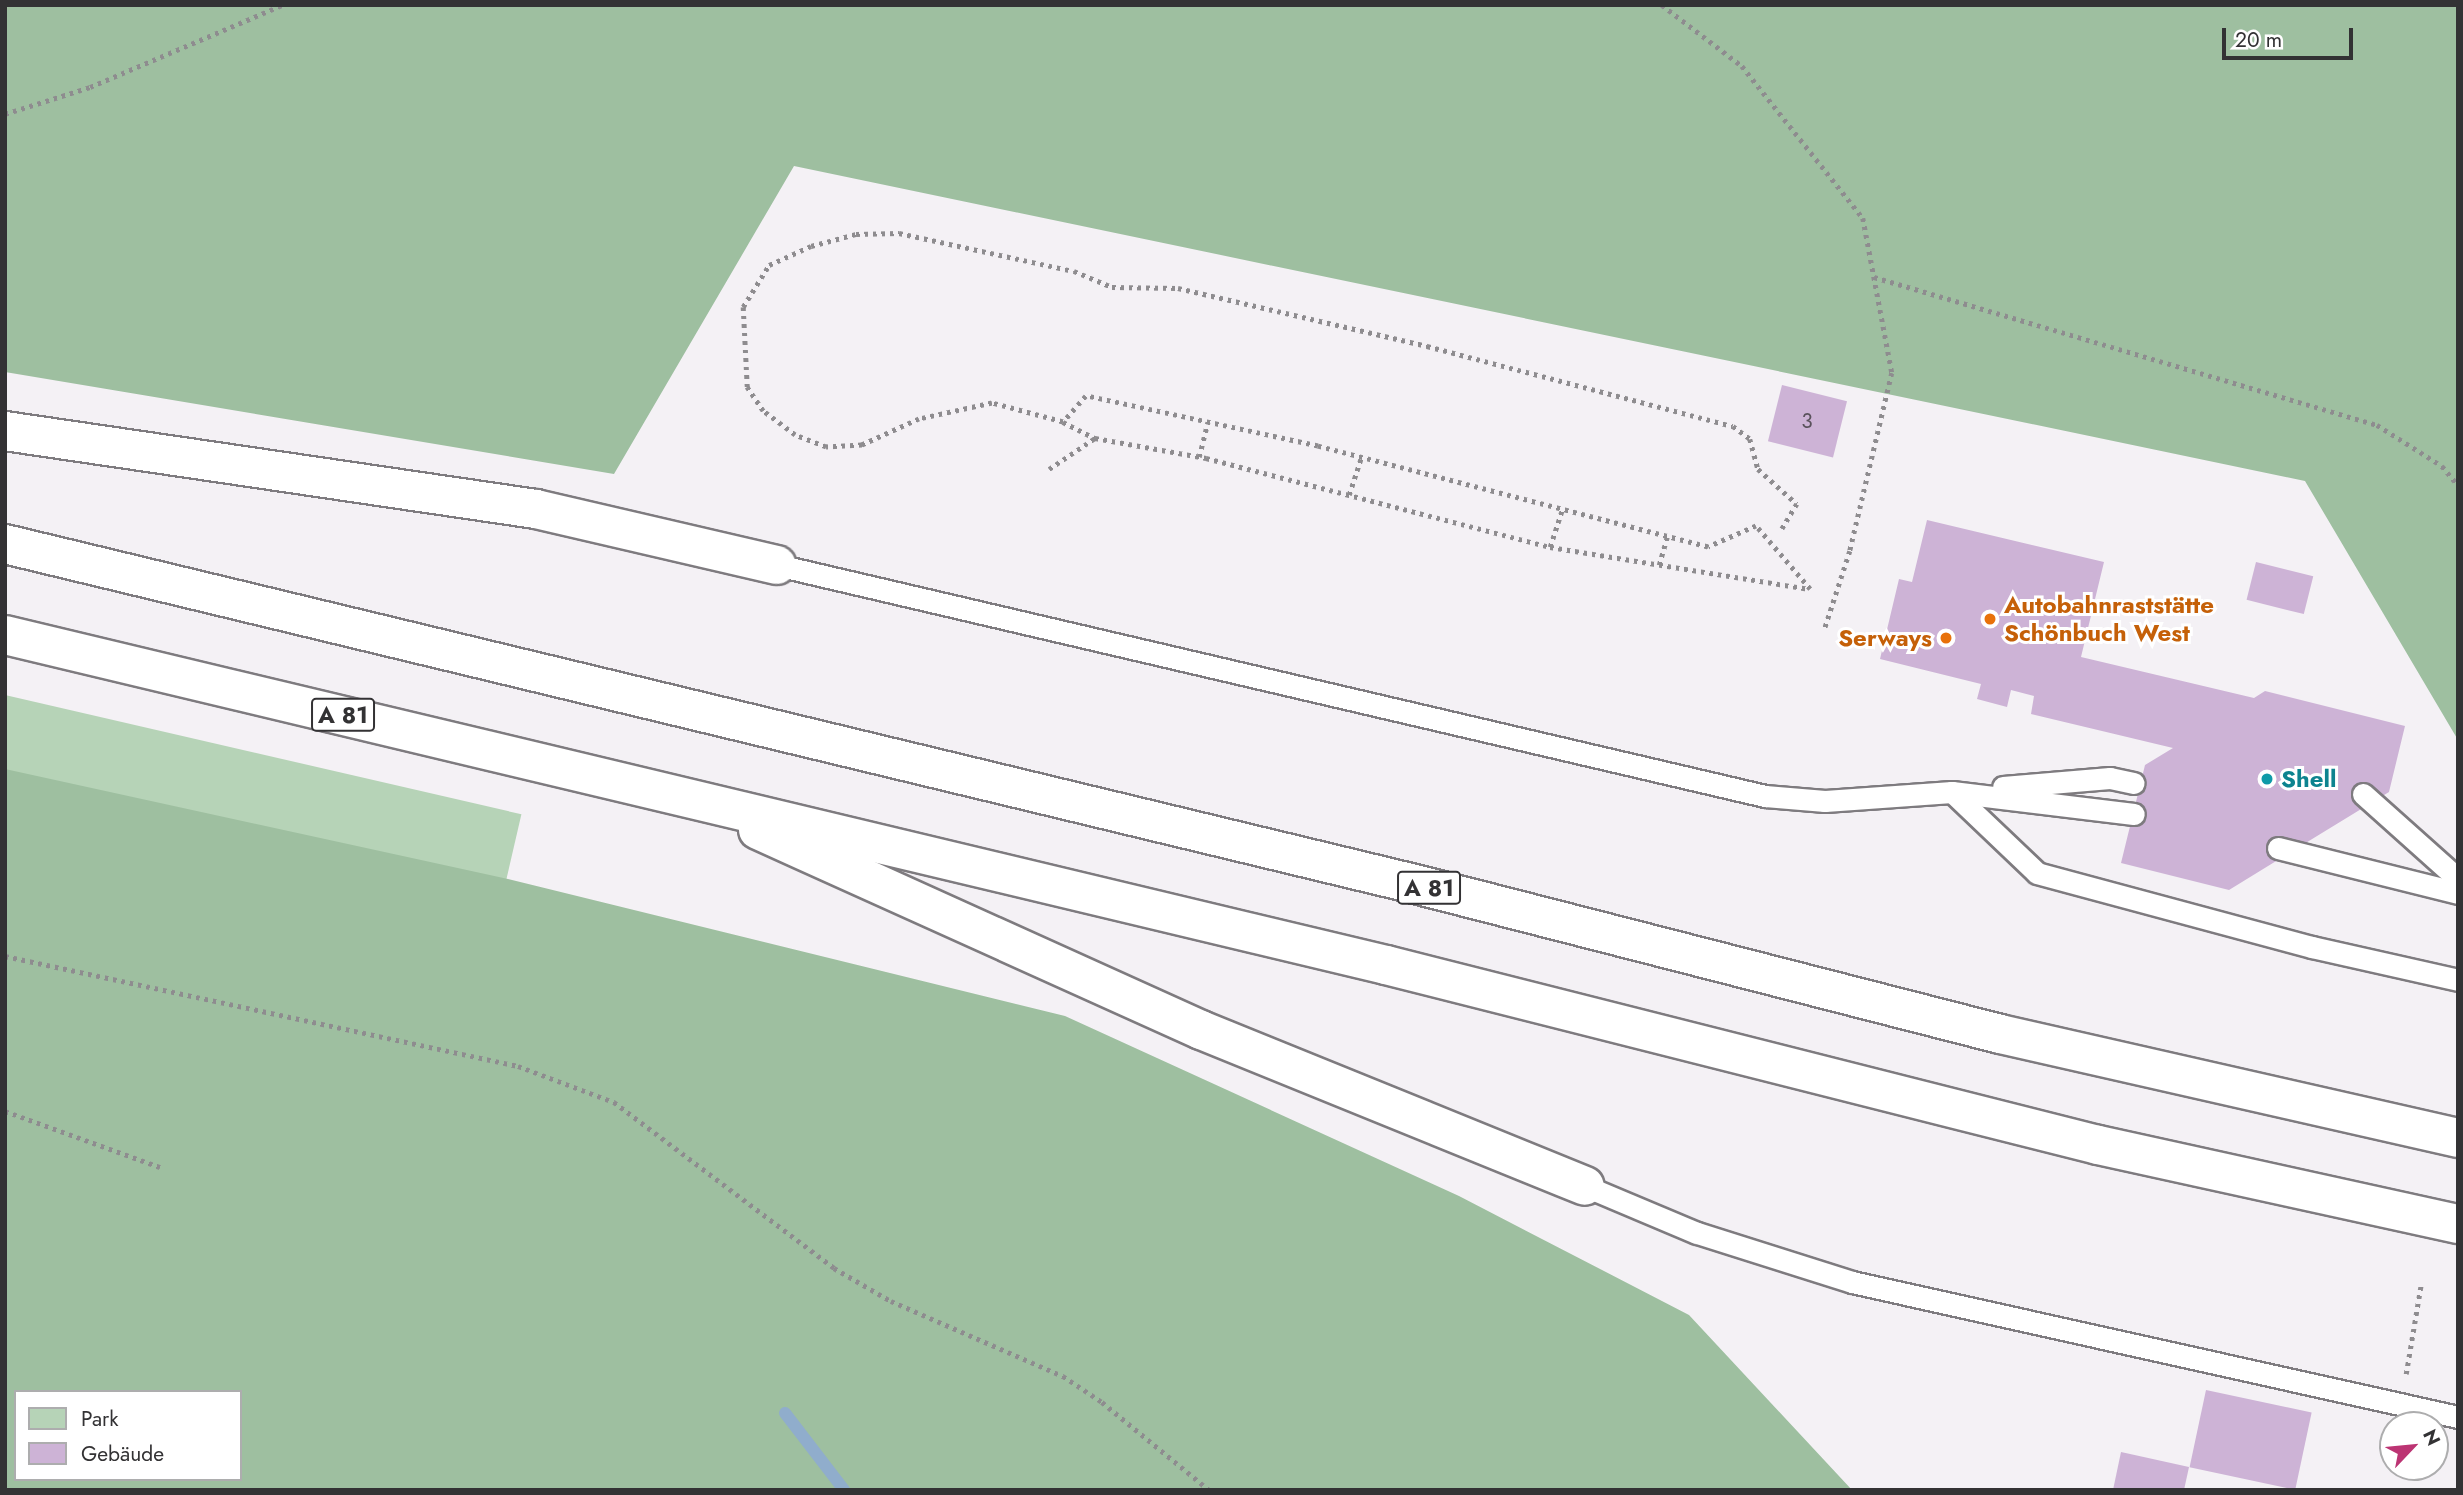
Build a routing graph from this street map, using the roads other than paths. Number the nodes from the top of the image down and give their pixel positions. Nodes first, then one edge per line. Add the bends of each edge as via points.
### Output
1 (5, 431) edge
2 (5, 544) edge
3 (777, 565) joint
4 (5, 635) edge
5 (2133, 783) dead end
6 (1952, 792) junction
7 (2363, 794) dead end
8 (680, 795) junction
9 (2134, 814) dead end
10 (2278, 848) dead end
11 (2458, 879) edge
12 (2458, 893) edge
13 (2458, 980) edge
14 (2458, 1138) edge
15 (1585, 1186) joint
16 (2458, 1224) edge
17 (2458, 1417) edge

1 - 3 highway via 536,509
2 - 14 highway, A 81 via 1419,885 2000,1034
3 - 6 lane via 1765,796 1825,801
4 - 8 highway, A 81
5 - 6 lane via 2110,778
6 - 9 lane
6 - 13 lane via 2037,873 2312,947
7 - 11 lane
8 - 15 highway via 1177,1019
8 - 16 highway, A 81 via 1387,965 2098,1145
10 - 12 lane
15 - 17 lane via 1697,1233 1852,1282

